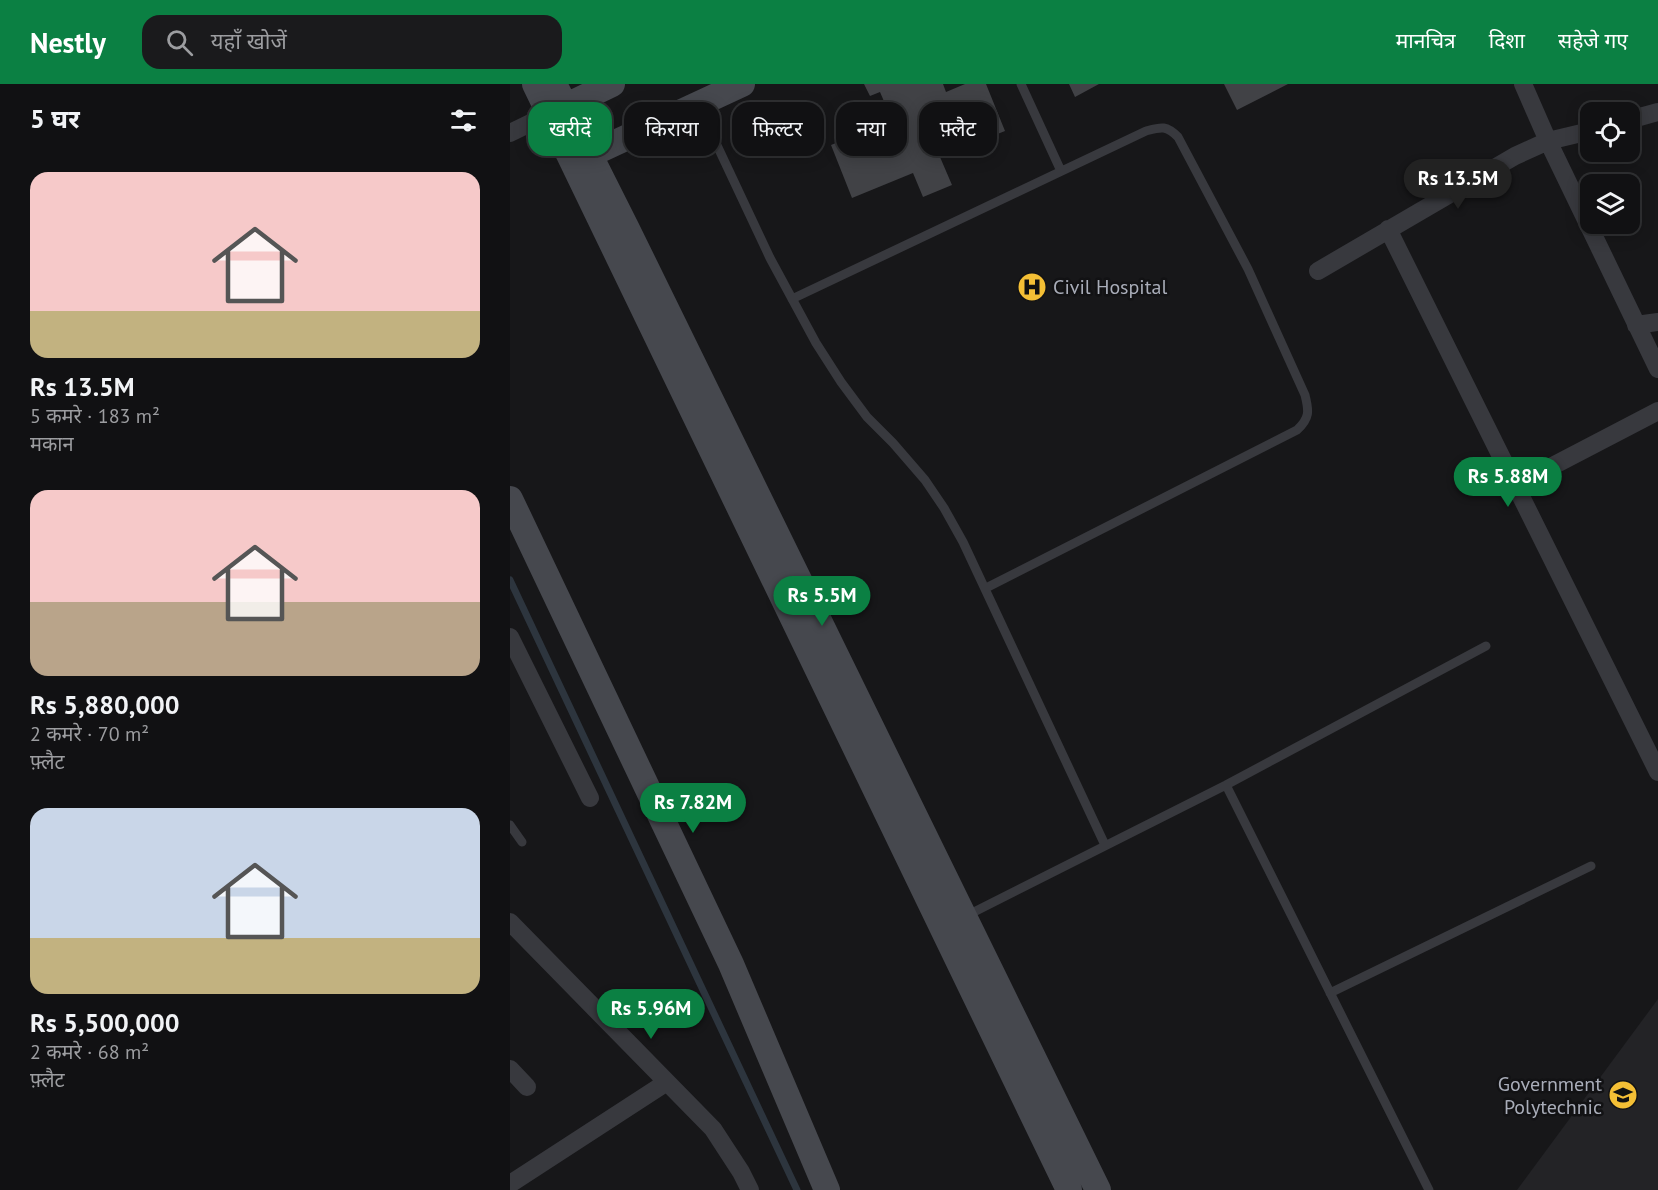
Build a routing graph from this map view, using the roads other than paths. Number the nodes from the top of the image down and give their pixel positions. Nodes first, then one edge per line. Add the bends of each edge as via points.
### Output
1 (535, 84) edge
2 (612, 84) edge
3 (741, 84) edge
4 (1021, 84) edge
5 (1523, 84) edge
6 (556, 101) edge
7 (702, 102) edge
8 (1658, 112) edge
9 (1640, 117) edge
10 (510, 133) edge
11 (1580, 133) edge
12 (624, 138) edge
13 (1548, 141) junction
14 (720, 151) edge
15 (581, 158) junction
16 (1061, 171) junction
17 (1388, 229) junction
18 (1318, 271) dead end
19 (792, 299) junction
20 (1658, 322) edge
21 (1636, 325) junction
22 (1658, 369) edge
23 (1658, 411) edge
24 (1516, 485) junction
25 (510, 500) edge
26 (986, 588) junction
27 (510, 637) edge
28 (1486, 646) dead end
29 (1658, 772) edge
30 (1226, 785) junction
31 (590, 798) dead end
32 (510, 825) edge
33 (522, 842) dead end
34 (1105, 845) junction
35 (1591, 866) dead end
36 (965, 917) junction
37 (510, 922) edge
38 (1330, 993) junction
39 (510, 1069) edge
40 (667, 1082) junction
41 (527, 1087) dead end
42 (510, 1184) edge
43 (750, 1190) edge
44 (827, 1190) edge
45 (1069, 1190) edge
46 (1098, 1190) edge
47 (1429, 1190) edge

1 - 6 street
2 - 6 street
3 - 7 street
4 - 16 lane
5 - 13 street
6 - 10 street
6 - 15 street
8 - 9 street
11 - 13 street
12 - 15 street
13 - 17 street
13 - 21 street
14 - 19 lane
15 - 36 street
15 - 45 street
16 - 19 lane
16 - 26 lane via 1146,131 1170,129 1186,149 1248,269 1309,410 1297,430
17 - 18 street
17 - 24 street
19 - 26 lane via 841,382 867,417 925,480 944,508
20 - 21 street
21 - 22 street
23 - 24 street
24 - 29 street
25 - 44 street via 731,964
26 - 34 lane
27 - 31 street
28 - 30 lane
30 - 34 lane
30 - 38 lane
32 - 33 lane
34 - 36 lane
35 - 38 lane
36 - 46 street
37 - 40 street
38 - 47 lane
39 - 41 street
40 - 42 street
40 - 43 street via 713,1129

